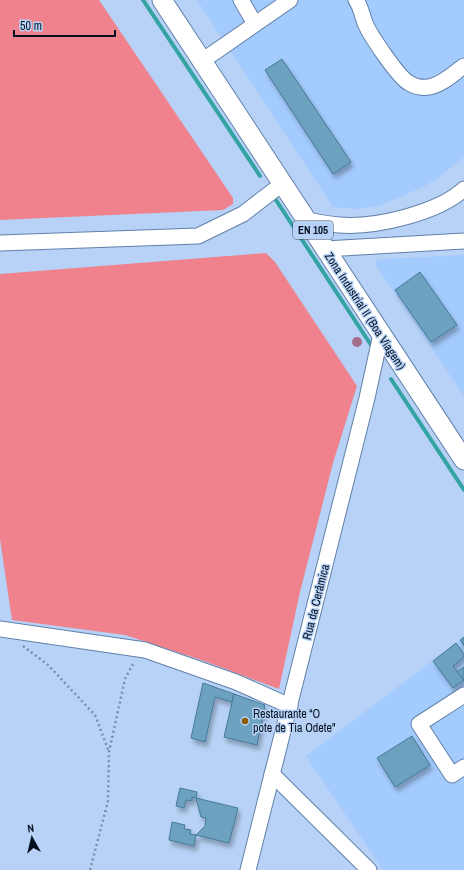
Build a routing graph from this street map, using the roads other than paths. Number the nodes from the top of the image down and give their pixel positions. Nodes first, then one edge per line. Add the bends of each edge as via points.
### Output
1 (162, 0) edge
2 (241, 0) edge
3 (290, 0) edge
4 (356, 0) edge
5 (255, 24) junction
6 (202, 61) junction
7 (464, 66) edge
8 (282, 184) junction
9 (464, 188) edge
10 (306, 220) junction
11 (464, 241) edge
12 (0, 243) edge
13 (325, 249) junction
14 (381, 334) junction
15 (464, 460) edge
16 (0, 629) edge
17 (464, 695) edge
18 (290, 706) junction
19 (464, 767) edge
20 (272, 774) junction
21 (248, 870) edge
22 (369, 870) edge

1 - 6 main road, Zona Industrial II (Boa Viagem) / EN 105
2 - 5 street
3 - 5 street
4 - 7 street via 375,41 408,82 418,87 431,86
5 - 6 street
6 - 8 main road, Zona Industrial II (Boa Viagem) / EN 105
8 - 10 main road, Zona Industrial II (Boa Viagem) / EN 105
8 - 12 street via 243,214 198,236
9 - 10 street via 434,207 372,224 340,225
10 - 13 main road, Zona Industrial II (Boa Viagem) / EN 105
11 - 13 street
13 - 14 main road, Zona Industrial II (Boa Viagem) / EN 105
14 - 15 main road, Zona Industrial II (Boa Viagem) / EN 105
14 - 18 street, Rua da Cerâmica
16 - 18 street via 145,650 236,682
17 - 19 street via 419,724 452,775
18 - 20 street, Rua da Cerâmica
20 - 21 street, Rua da Cerâmica
20 - 22 street

